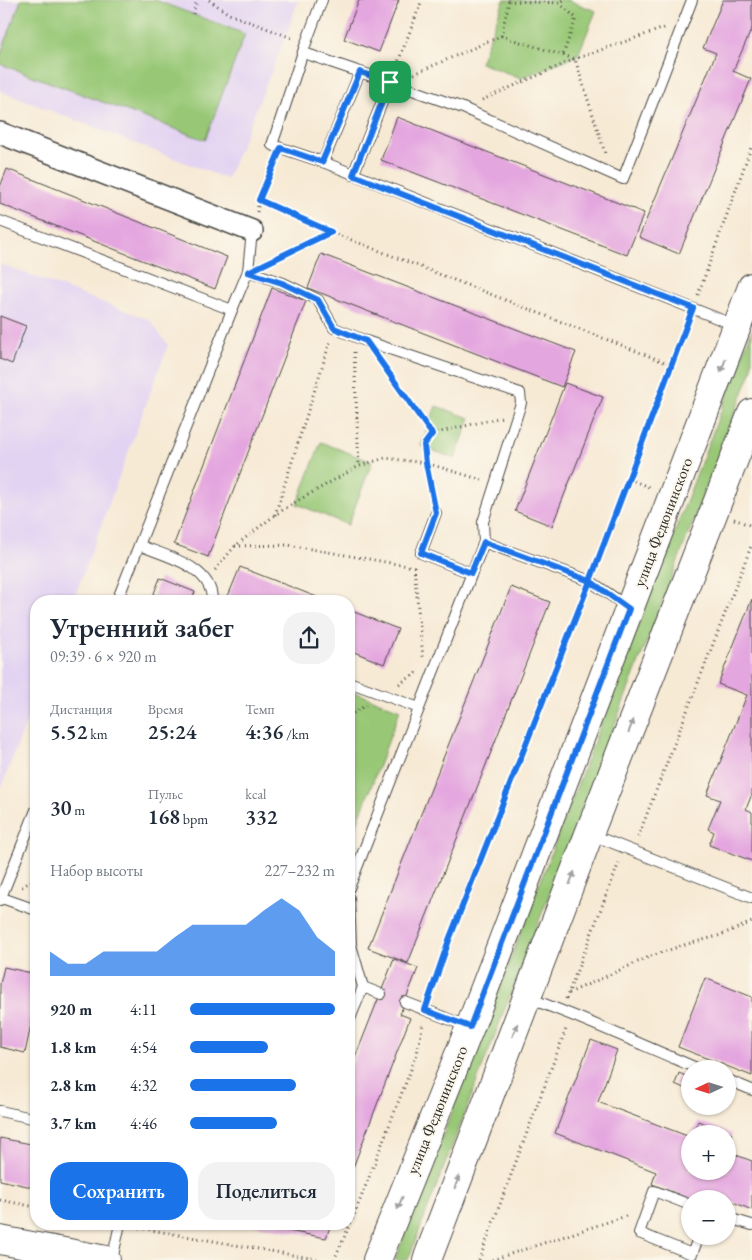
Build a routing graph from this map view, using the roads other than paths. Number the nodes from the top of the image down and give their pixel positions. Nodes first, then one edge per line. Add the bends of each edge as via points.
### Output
1 (322, 0) edge
2 (691, 2) edge
3 (305, 48) junction
4 (360, 72) junction
5 (390, 82) junction
6 (0, 133) edge
7 (322, 162) junction
8 (353, 175) junction
9 (0, 221) edge
10 (252, 231) joint
11 (248, 272) junction
12 (752, 288) edge
13 (232, 310) junction
14 (738, 326) junction
15 (752, 413) edge
16 (436, 513) road end
17 (484, 542) junction
18 (139, 545) junction
19 (471, 573) junction
20 (119, 595) edge
21 (212, 595) edge
22 (629, 609) junction
23 (355, 684) edge
24 (419, 708) junction
25 (30, 825) edge
26 (589, 834) junction
27 (355, 873) edge
28 (752, 898) edge
29 (1, 899) edge
30 (30, 908) edge
31 (355, 959) edge
32 (363, 987) junction
33 (381, 994) dead end
34 (527, 998) junction
35 (405, 1002) dead end
36 (355, 1006) edge
37 (470, 1027) junction
38 (681, 1062) edge
39 (736, 1083) edge
40 (752, 1090) edge
41 (0, 1111) edge
42 (30, 1118) edge
43 (681, 1202) edge
44 (736, 1221) edge
45 (752, 1226) edge
46 (119, 1230) edge
47 (0, 1240) edge
48 (695, 1245) edge
49 (106, 1260) edge
50 (112, 1260) edge
51 (377, 1260) edge
52 (427, 1260) edge

1 - 3 lane
2 - 5 lane via 623,179 463,108
3 - 4 lane
3 - 7 lane via 272,145
4 - 5 lane
4 - 7 lane
5 - 8 lane
6 - 10 street
7 - 8 lane
8 - 14 lane
9 - 13 lane
10 - 11 lane
11 - 13 lane
11 - 17 lane via 318,300 334,328 520,393 519,413 483,522
12 - 14 main road, улица Федюнинского
13 - 18 lane
14 -> 22 main road, улица Федюнинского
26 -> 15 main road
16 - 19 lane via 421,553
17 - 19 lane
17 - 22 lane via 590,581
18 - 20 lane
18 - 21 lane via 191,567 207,580
19 - 24 lane
22 - 37 main road, улица Федюнинского
23 - 24 lane
24 - 27 lane
25 - 29 lane
26 - 28 lane
34 -> 26 main road
29 - 30 lane
31 - 32 lane
32 - 33 lane
32 - 36 lane
34 - 38 lane
52 -> 34 main road
35 - 37 lane
37 -> 51 main road, улица Федюнинского
39 - 40 lane
41 - 42 lane
43 - 48 lane via 654,1191 639,1233 692,1254
44 - 45 lane
46 - 50 lane
47 - 49 main road

